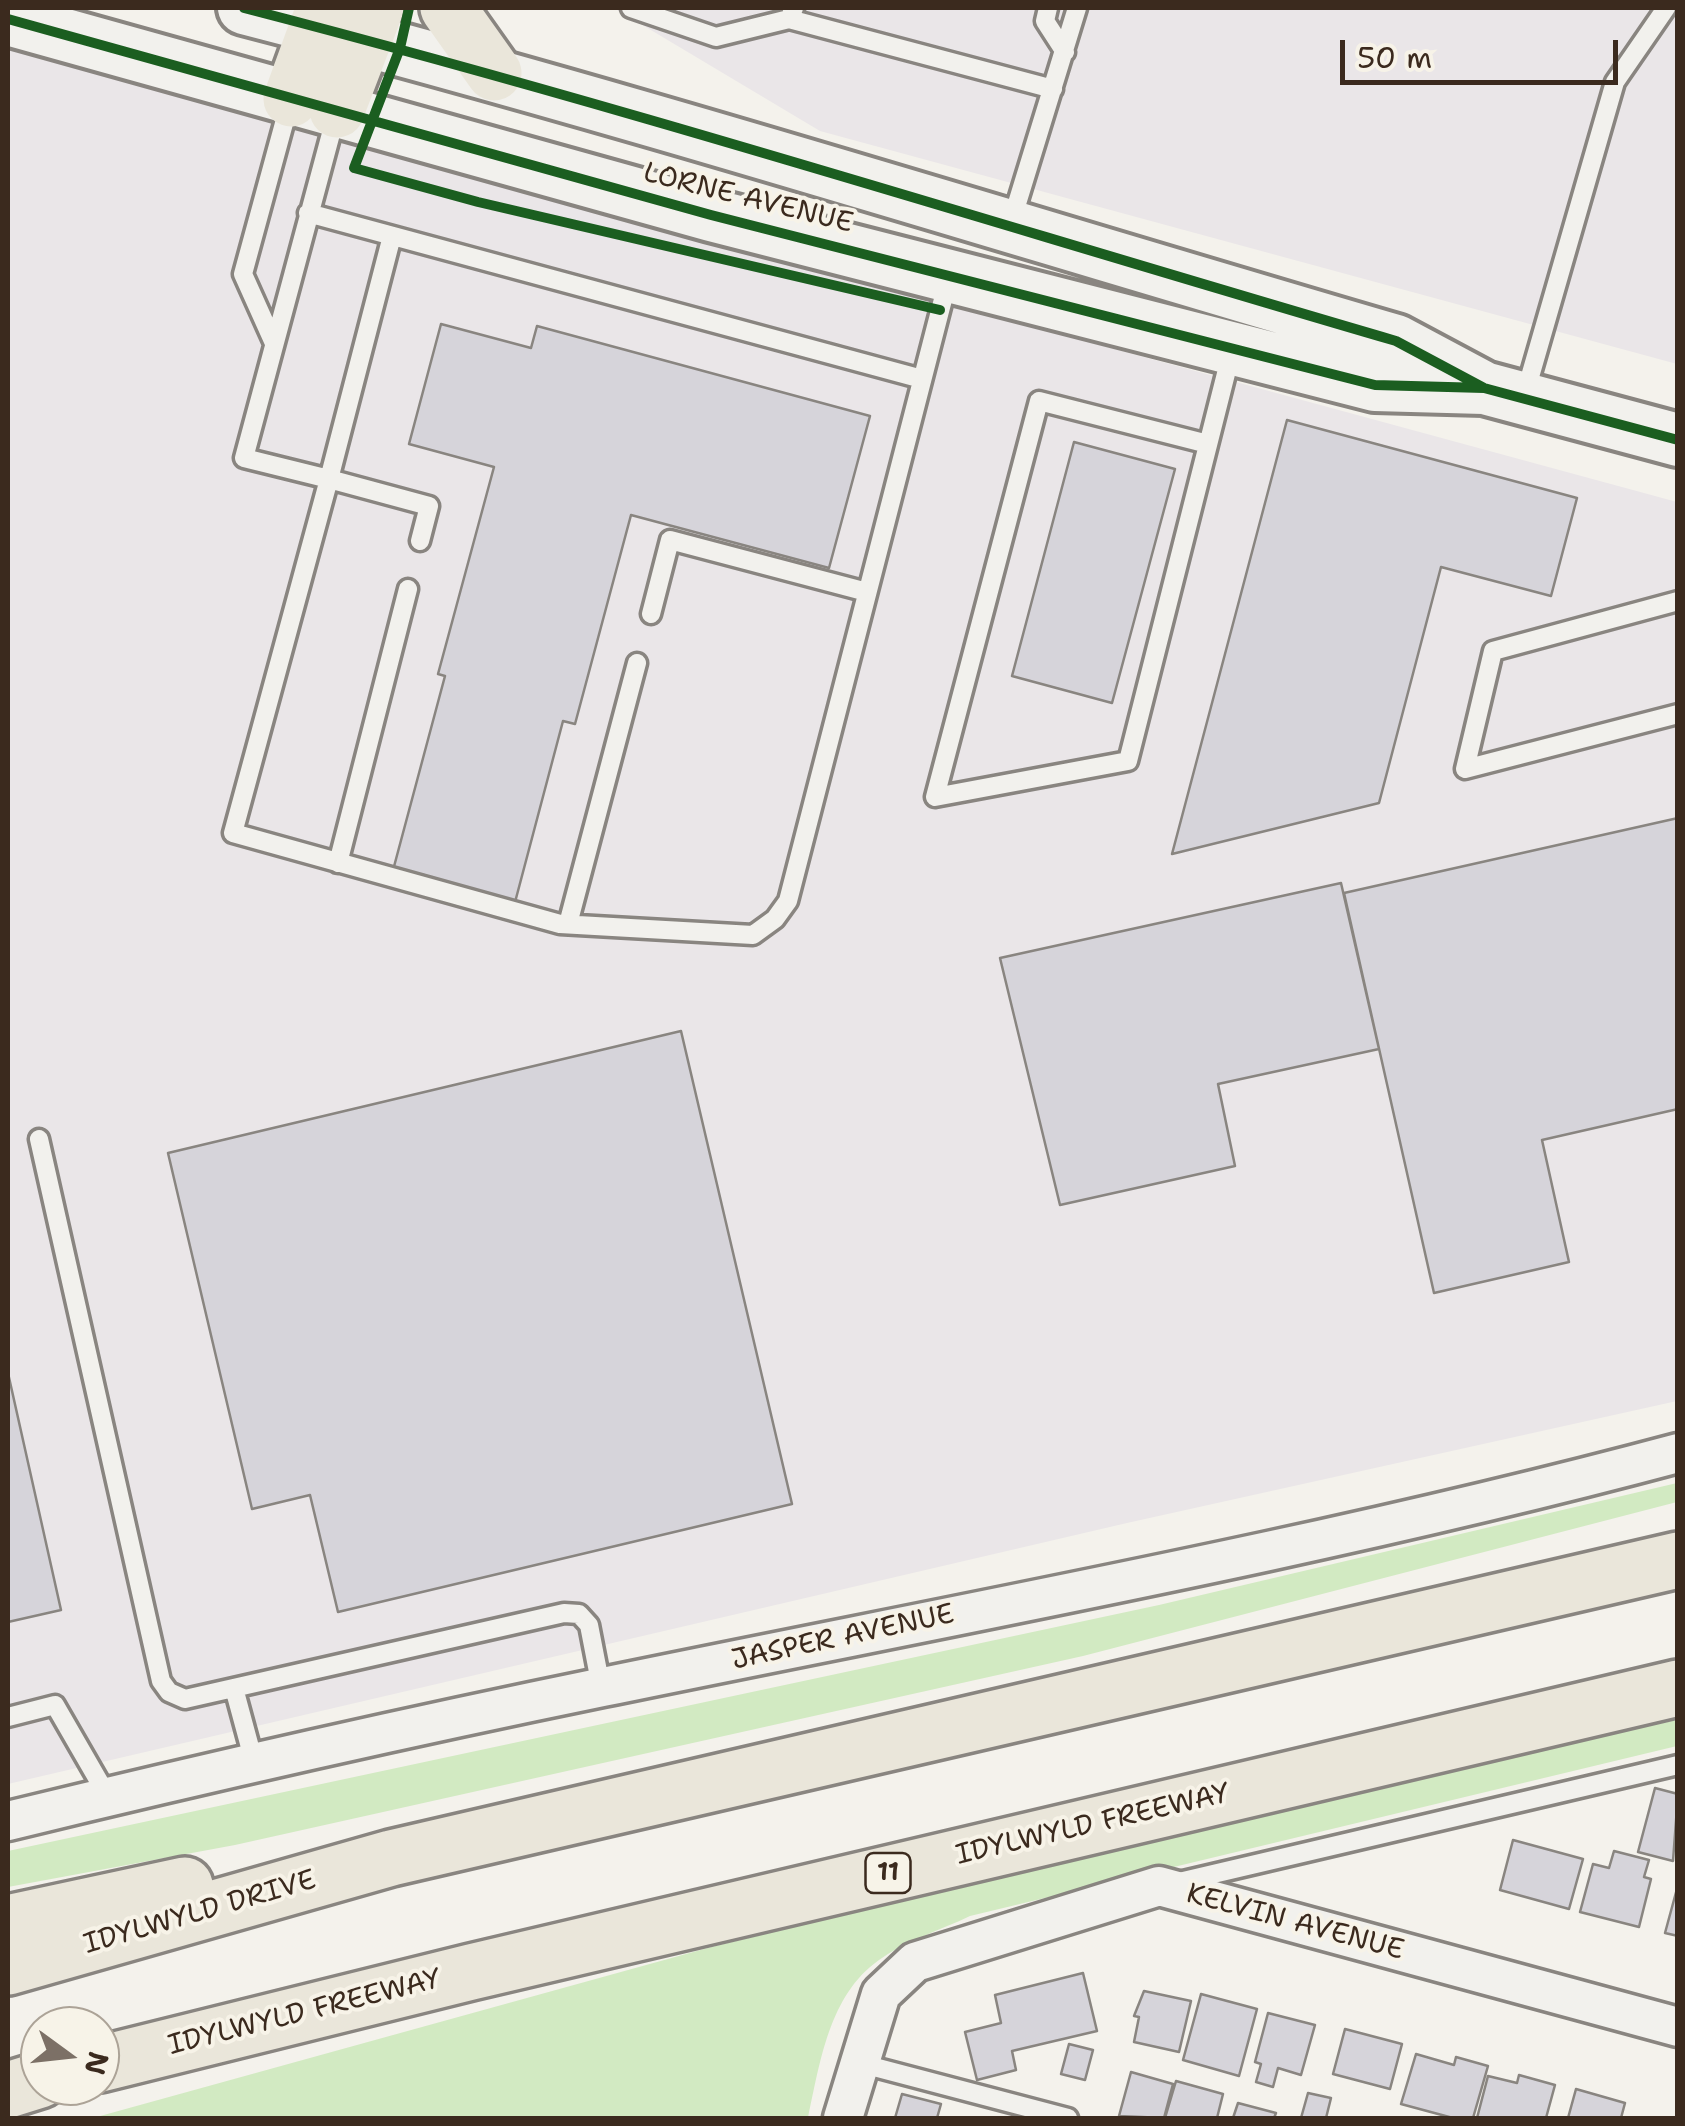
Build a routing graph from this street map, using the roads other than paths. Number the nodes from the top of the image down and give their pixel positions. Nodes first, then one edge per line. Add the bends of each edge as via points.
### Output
1 (244, 8) edge
2 (448, 8) edge
3 (630, 8) edge
4 (1048, 8) edge
5 (1077, 8) edge
6 (1666, 8) edge
7 (792, 13) edge
8 (8, 19) edge
9 (346, 20) edge
10 (1065, 52) junction
11 (494, 74) junction
12 (1053, 88) junction
13 (314, 105) junction
14 (308, 213) junction
15 (1009, 228) junction
16 (392, 236) junction
17 (824, 242) junction
18 (949, 274) junction
19 (274, 341) junction
20 (1232, 348) junction
21 (922, 379) junction
22 (1504, 393) junction
23 (1678, 440) edge
24 (1208, 444) junction
25 (329, 479) junction
26 (420, 540) dead end
27 (408, 589) dead end
28 (867, 592) junction
29 (1678, 601) edge
30 (651, 614) dead end
31 (637, 663) dead end
32 (1678, 714) edge
33 (338, 862) junction
34 (568, 924) junction
35 (38, 1139) dead end
36 (1678, 1453) edge
37 (1678, 1560) edge
38 (601, 1687) junction
39 (234, 1688) junction
40 (1678, 1688) edge
41 (8, 1717) edge
42 (254, 1762) junction
43 (1678, 1765) edge
44 (108, 1797) junction
45 (8, 1821) edge
46 (392, 1858) junction
47 (1159, 1886) junction
48 (8, 1924) edge
49 (8, 1966) edge
50 (1678, 2026) edge
51 (120, 2059) edge
52 (859, 2063) junction
53 (844, 2118) edge
54 (1068, 2118) edge

1 - 9 main road, LORNE AVENUE
2 - 11 highway
3 - 7 lane via 716,37
4 - 10 lane via 1045,21
5 - 10 lane
6 - 22 lane via 1615,82
7 - 12 lane
8 - 13 main road, LORNE AVENUE
9 - 11 main road, LORNE AVENUE
9 - 13 highway
10 - 12 lane
11 - 15 main road, LORNE AVENUE
12 - 15 lane
13 - 14 lane
13 - 17 main road, LORNE AVENUE
13 - 19 lane via 243,274
14 - 16 lane
14 - 19 lane
15 - 17 main road via 972,242 889,225
15 - 22 main road, LORNE AVENUE via 1396,341
16 - 21 lane
16 - 25 lane
17 - 18 main road, LORNE AVENUE
18 - 20 main road, LORNE AVENUE
18 - 21 lane
19 - 25 lane via 244,458
20 - 22 main road, LORNE AVENUE via 1375,385
20 - 24 lane
21 - 28 lane
22 - 23 main road, LORNE AVENUE
24 - 24 lane via 1128,761 935,796 1039,401
25 - 26 lane via 429,506
25 - 33 lane via 233,833
27 - 33 lane
28 - 30 lane via 670,540
28 - 34 lane via 788,901 775,919 753,935
29 - 32 lane via 1492,651 1465,769
31 - 34 lane
33 - 34 lane
35 - 39 lane via 161,1681 185,1699
36 - 38 street, JASPER AVENUE via 1280,1549
37 - 46 highway
38 - 39 lane via 588,1625 579,1614 564,1612
38 - 42 street, JASPER AVENUE
39 - 42 lane
40 - 51 highway, IDYLWYLD FREEWAY / 11
41 - 44 lane via 55,1706
42 - 44 street, JASPER AVENUE
43 - 47 lane
44 - 45 street, JASPER AVENUE
46 - 48 highway via 156,1889
46 - 49 highway, IDYLWYLD DRIVE
47 - 50 street, KELVIN AVENUE
47 - 52 street, KELVIN AVENUE via 915,1962 881,1994
52 - 53 street, KELVIN AVENUE
52 - 54 lane

